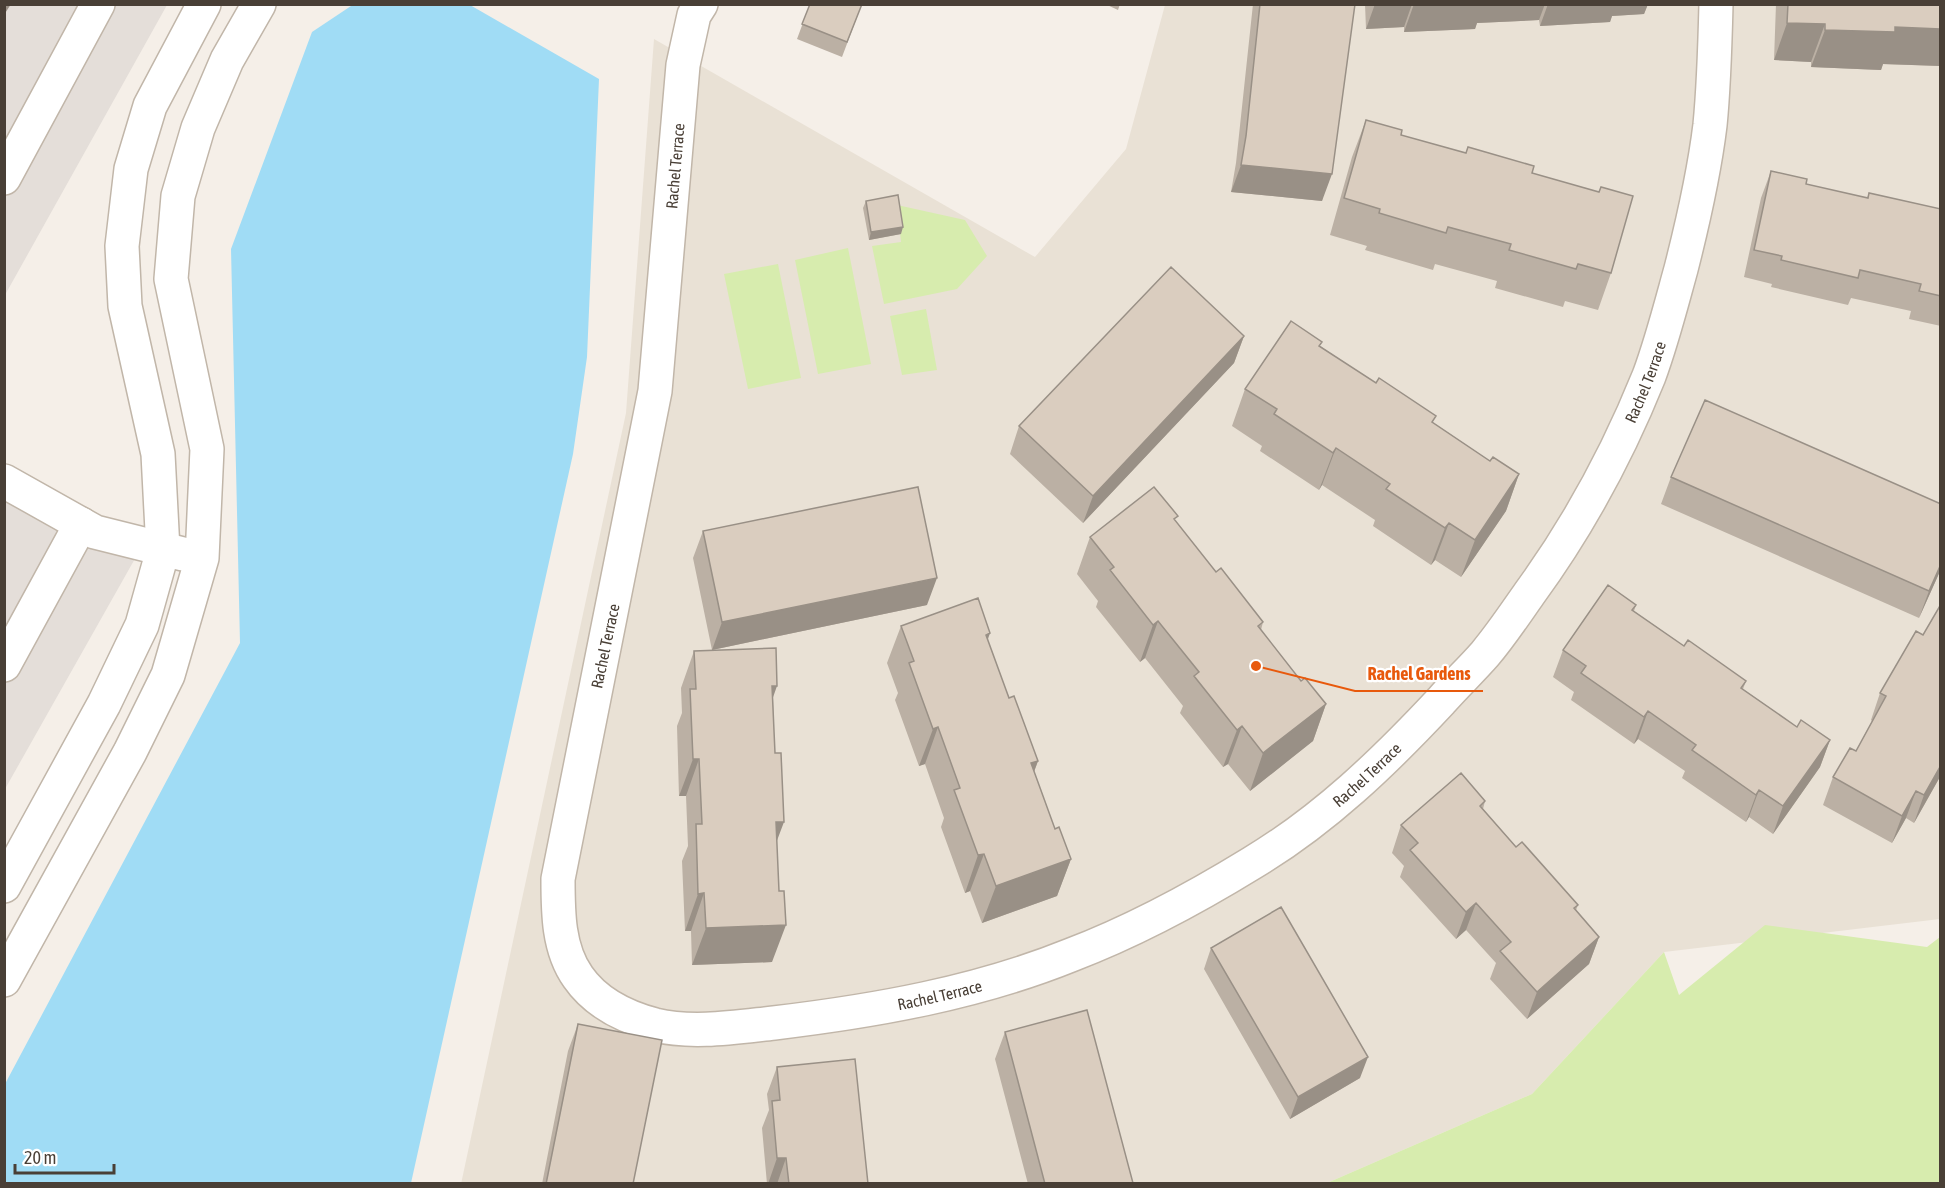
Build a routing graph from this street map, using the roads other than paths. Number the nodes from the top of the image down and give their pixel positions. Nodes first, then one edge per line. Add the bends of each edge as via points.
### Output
1 (98, 4) edge
2 (204, 4) edge
3 (1716, 4) edge
4 (690, 8) edge
5 (253, 16) edge
6 (4, 178) edge
7 (4, 481) edge
8 (81, 524) junction
9 (163, 550) junction
10 (202, 558) junction
11 (4, 665) edge
12 (4, 886) edge
13 (4, 980) edge

1 - 6 street
2 - 5 street
2 - 9 street via 150,106 131,169 122,246 125,306 158,454
3 - 4 street, Rachel Terrace via 1710,127 1695,216 1648,377 1598,485 1552,563 1487,652 1409,736 1341,799 1256,861 1114,938 1010,977 855,1013 731,1028 687,1029 630,1017 607,1006 588,990 576,975 564,947 558,879 655,392
5 - 10 street via 227,60 198,128 178,196 171,279 207,449
7 - 8 street
8 - 9 street via 94,532
8 - 11 street
9 - 10 street
9 - 12 street via 142,625 104,704
10 - 13 street via 168,675

